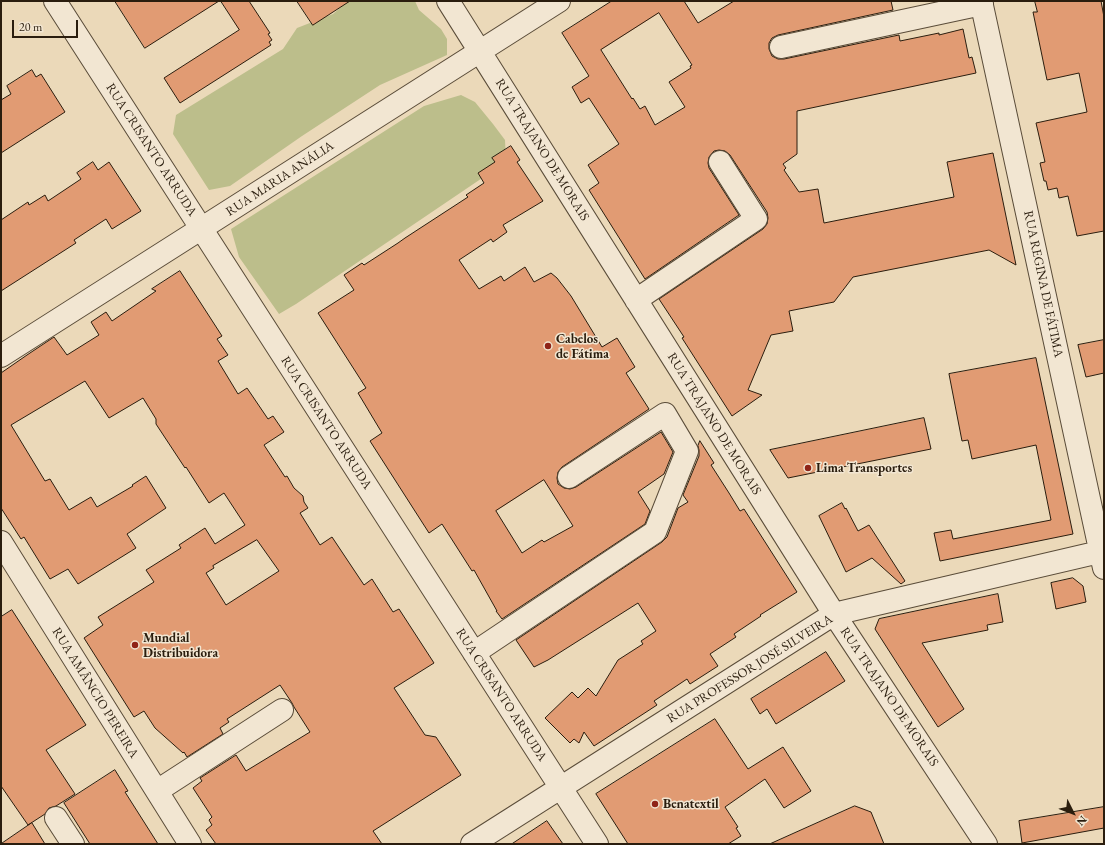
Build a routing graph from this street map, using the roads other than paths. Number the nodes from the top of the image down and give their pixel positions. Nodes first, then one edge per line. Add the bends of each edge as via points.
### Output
1 (55, 1) edge
2 (448, 1) edge
3 (559, 1) edge
4 (981, 2) edge
5 (781, 47) dead end
6 (480, 51) junction
7 (720, 162) dead end
8 (202, 229) junction
9 (636, 300) junction
10 (1, 356) edge
11 (569, 477) dead end
12 (1, 542) edge
13 (1103, 557) edge
14 (834, 614) junction
15 (474, 653) junction
16 (282, 710) dead end
17 (561, 788) junction
18 (157, 791) junction
19 (56, 818) dead end
20 (73, 844) edge
21 (190, 844) edge
22 (472, 844) edge
23 (597, 844) edge
24 (986, 844) edge

1 - 8 street, RUA CRISANTO ARRUDA
2 - 6 street, RUA TRAJANO DE MORAIS
3 - 6 street, RUA MARIA ANÁLIA
4 - 5 street
4 - 13 street, RUA REGINA DE FÁTIMA
6 - 8 street, RUA MARIA ANÁLIA
6 - 9 street, RUA TRAJANO DE MORAIS
7 - 9 street via 756,220
8 - 10 street, RUA MARIA ANÁLIA
8 - 15 street, RUA CRISANTO ARRUDA
9 - 14 street, RUA TRAJANO DE MORAIS
11 - 15 street via 665,414 687,451 655,532
12 - 18 street, RUA AMÂNCIO PEREIRA
13 - 14 street, RUA PROFESSOR JOSÉ SILVEIRA
14 - 17 street, RUA PROFESSOR JOSÉ SILVEIRA
14 - 24 street, RUA TRAJANO DE MORAIS
15 - 17 street, RUA CRISANTO ARRUDA
16 - 18 street
17 - 22 street, RUA PROFESSOR JOSÉ SILVEIRA
17 - 23 street, RUA CRISANTO ARRUDA
18 - 21 street, RUA AMÂNCIO PEREIRA
19 - 20 street

